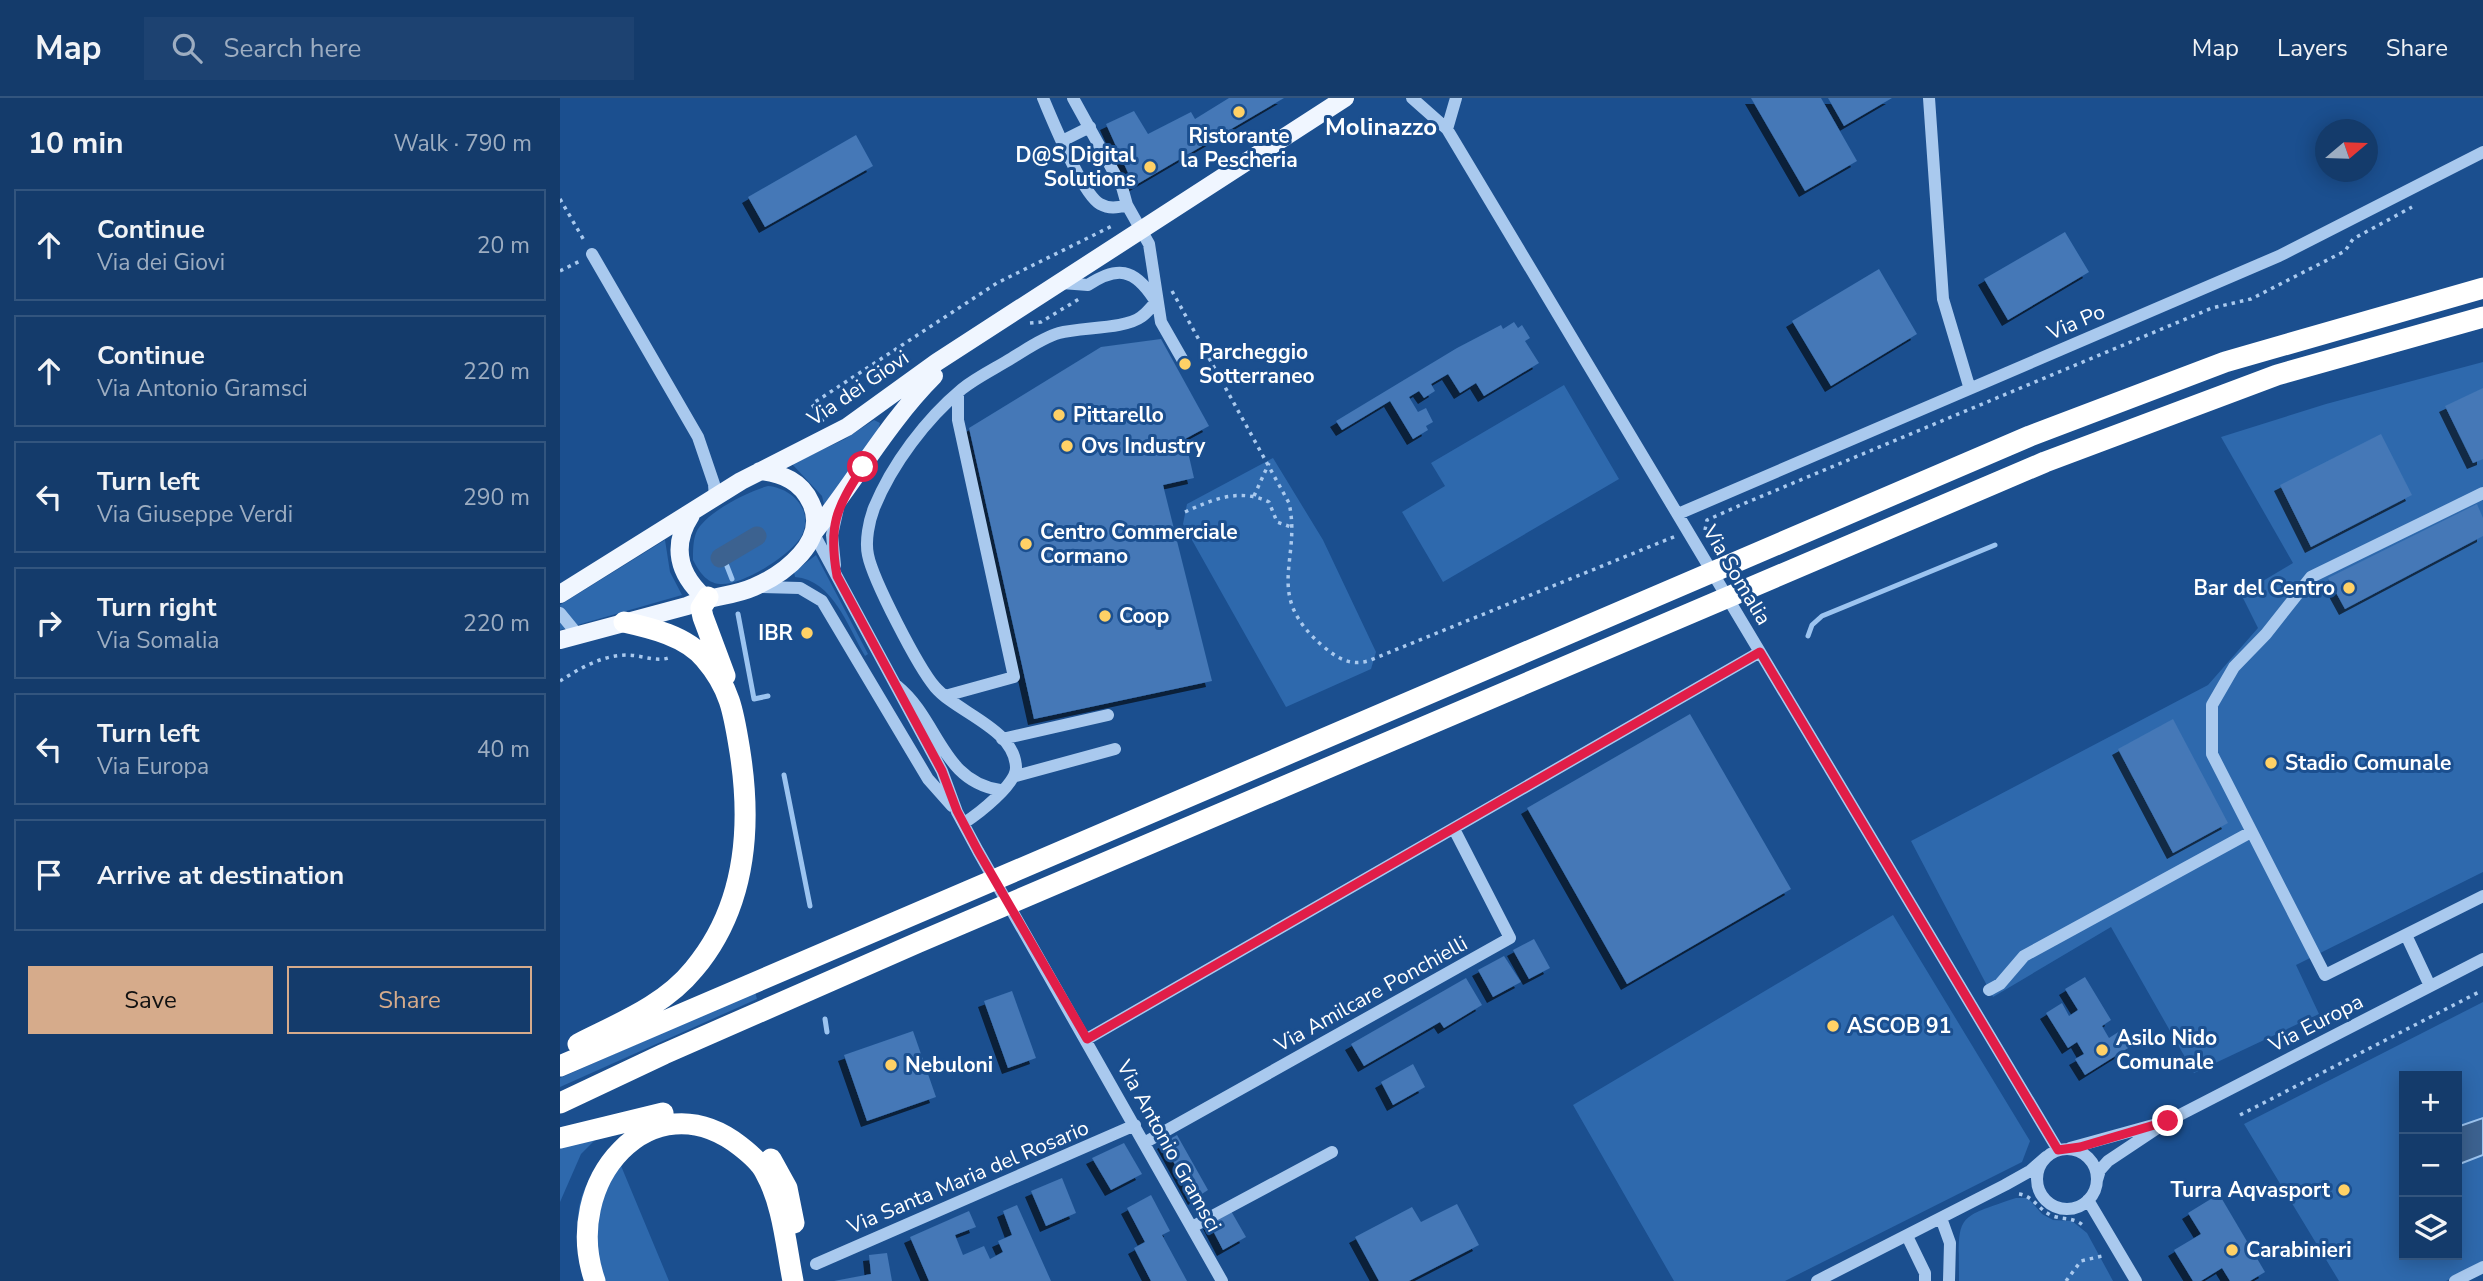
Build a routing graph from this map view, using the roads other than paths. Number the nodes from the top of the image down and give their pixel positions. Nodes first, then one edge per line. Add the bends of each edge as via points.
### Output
1 (1043, 98) edge
2 (1073, 98) edge
3 (1345, 98) edge
4 (1412, 98) edge
5 (1455, 98) edge
6 (1929, 98) edge
7 (1090, 127) junction
8 (1447, 129) junction
9 (1062, 141) junction
10 (2483, 152) edge
11 (1121, 206) junction
12 (1142, 232) junction
13 (592, 254) road end
14 (1062, 283) junction
15 (2483, 288) edge
16 (1156, 302) junction
17 (2483, 317) edge
18 (978, 336) junction
19 (1185, 363) dead end
20 (1969, 386) junction
21 (958, 393) junction
22 (760, 471) junction
23 (2483, 493) edge
24 (715, 498) junction
25 (840, 502) junction
26 (1678, 514) junction
27 (691, 515) junction
28 (815, 533) junction
29 (837, 576) junction
30 (755, 587) junction
31 (560, 594) edge
32 (707, 597) junction
33 (560, 613) edge
34 (624, 622) junction
35 (578, 635) junction
36 (560, 640) edge
37 (1760, 652) junction
38 (894, 684) junction
39 (945, 696) junction
40 (731, 697) junction
41 (1108, 715) dead end
42 (1002, 739) junction
43 (1115, 749) dead end
44 (1016, 776) junction
45 (1000, 790) junction
46 (961, 817) junction
47 (1454, 829) junction
48 (2251, 832) junction
49 (2483, 896) edge
50 (2406, 935) junction
51 (2483, 959) edge
52 (2430, 986) junction
53 (1989, 990) dead end
54 (1087, 1039) junction
55 (560, 1054) edge
56 (560, 1066) edge
57 (560, 1103) edge
58 (2168, 1121) junction
59 (1135, 1125) junction
60 (560, 1138) edge
61 (1144, 1143) junction
62 (1332, 1152) dead end
63 (2057, 1152) junction
64 (2097, 1180) junction
65 (2003, 1186) junction
66 (2044, 1198) junction
67 (2088, 1200) junction
68 (1941, 1218) junction
69 (1192, 1227) junction
70 (1907, 1236) junction
71 (817, 1264) dead end
72 (2483, 1267) edge
73 (595, 1281) edge
74 (794, 1281) edge
75 (1222, 1281) edge
76 (1818, 1281) edge
77 (1924, 1281) edge
78 (1949, 1281) edge
79 (2136, 1281) edge
80 (2455, 1281) edge

1 - 9 street
2 - 7 street
3 - 12 main road, Via dei Giovi
4 - 8 street, Via Somalia
5 - 8 street
6 - 20 street via 1943,299
7 - 9 street
7 - 11 street via 1122,187
8 - 26 street, Via Somalia
9 - 11 street via 1092,197 1099,204
10 - 20 street, Via Po via 2278,256
11 - 12 street
12 - 14 main road, Via dei Giovi
12 - 16 street via 1149,244
13 - 24 street via 698,437
14 - 16 street via 1088,285 1106,273 1121,271 1144,284
14 - 18 main road, Via dei Giovi
15 - 56 highway via 2225,362 2031,436
16 - 19 street via 1161,322
16 - 21 street via 1140,318 1049,336
17 - 57 highway via 2277,375 2045,462 917,943
18 - 22 main road, Via dei Giovi via 831,437
18 - 25 main road, Via dei Giovi via 917,393
20 - 26 street, Via Po
21 - 39 street via 913,442 892,476 874,508 867,551 894,614 935,687
21 - 39 street via 958,419 1014,677
22 - 24 main road
22 - 28 main road via 777,473 799,485 813,506
23 - 48 street via 2311,577 2234,667 2212,705 2212,754
24 - 27 main road
25 - 28 main road, Via dei Giovi
25 - 29 street, Via Antonio Gramsci via 832,535
26 - 37 street, Via Somalia
27 - 31 main road
27 - 32 main road via 681,529 679,559 684,576
28 - 29 street, Via Antonio Gramsci
28 - 30 main road via 789,564
29 - 38 street, Via Antonio Gramsci
30 - 32 main road
30 - 46 street, Via Antonio Gramsci via 800,588 822,601 928,779
32 - 34 main road
32 - 40 highway via 701,608 703,617
33 - 35 street
34 - 35 main road
34 - 40 highway via 683,642 704,657
35 - 36 main road
37 - 47 street
37 - 63 street, Via Somalia
38 - 45 street via 912,698 965,779
38 - 46 street, Via Antonio Gramsci via 942,771
39 - 42 street
40 - 55 highway via 746,794 746,834 742,870 715,939 694,969 660,1001
41 - 42 street
42 - 44 street via 1012,752
43 - 44 street
44 - 45 street
45 - 46 street via 988,807
46 - 54 street, Via Antonio Gramsci
47 - 54 street
47 - 61 street, Via Amilcare Ponchielli via 1510,938
48 - 50 street via 2325,975
48 - 53 street via 2024,956
49 - 50 street
50 - 52 street
51 - 52 street, Via Europa
52 - 58 street, Via Europa
54 - 59 street, Via Antonio Gramsci
58 - 63 street, Via Europa
58 - 64 street, Via Europa via 2103,1165
59 - 61 street, Via Antonio Gramsci
59 - 71 street, Via Santa Maria del Rosario
60 - 74 highway via 680,1111 707,1115 735,1127 778,1167 787,1188 794,1211
61 - 69 street, Via Antonio Gramsci
62 - 69 street
63 - 64 street via 2088,1158
63 - 65 street
63 - 66 street via 2039,1168 2037,1180
64 - 67 street
65 - 66 street via 2025,1186
65 - 68 street
66 - 67 street via 2066,1209
67 - 79 street
68 - 70 street
68 - 78 street via 1950,1243
69 - 75 street, Via Antonio Gramsci
70 - 76 street
70 - 77 street via 1925,1273
72 - 80 street
73 - 74 highway via 583,1261 578,1207 584,1187 596,1168 630,1136 678,1124 728,1136 765,1172 779,1211

